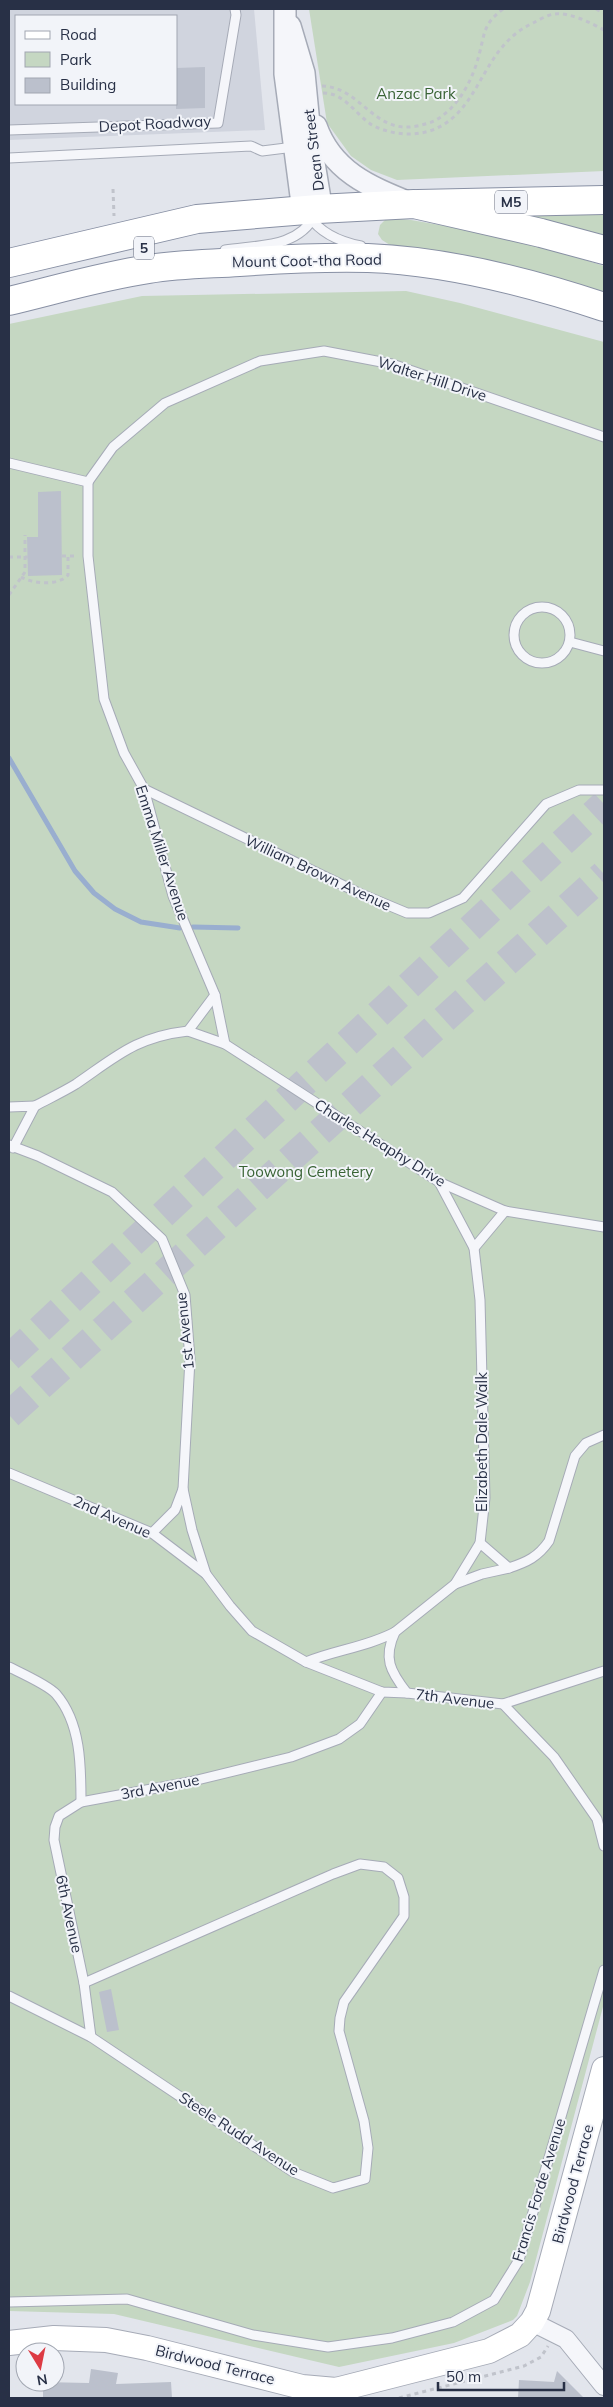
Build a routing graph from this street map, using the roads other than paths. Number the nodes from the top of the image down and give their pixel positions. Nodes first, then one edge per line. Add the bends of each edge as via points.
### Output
1 (235, 9) edge
2 (285, 12) edge
3 (315, 96) junction
4 (9, 130) edge
5 (303, 146) junction
6 (9, 158) edge
7 (604, 200) edge
8 (416, 204) junction
9 (279, 212) junction
10 (312, 213) junction
11 (604, 250) edge
12 (216, 252) dead end
13 (197, 254) dead end
14 (393, 260) junction
15 (9, 263) edge
16 (138, 271) junction
17 (9, 282) edge
18 (9, 300) edge
19 (604, 307) edge
20 (604, 437) edge
21 (9, 463) edge
22 (88, 482) junction
23 (570, 642) junction
24 (604, 651) edge
25 (144, 789) junction
26 (604, 790) edge
27 (215, 995) junction
28 (188, 1030) junction
29 (225, 1044) junction
30 (35, 1106) junction
31 (9, 1107) edge
32 (11, 1146) edge
33 (439, 1182) junction
34 (505, 1210) junction
35 (604, 1227) edge
36 (474, 1248) junction
37 (604, 1435) edge
38 (9, 1473) edge
39 (183, 1488) junction
40 (152, 1532) junction
41 (480, 1543) junction
42 (509, 1568) junction
43 (206, 1574) junction
44 (455, 1584) junction
45 (395, 1632) junction
46 (306, 1662) junction
47 (9, 1667) edge
48 (604, 1671) edge
49 (382, 1692) junction
50 (407, 1693) junction
51 (503, 1704) junction
52 (81, 1802) junction
53 (604, 1846) edge
54 (604, 1970) edge
55 (84, 1983) junction
56 (9, 1996) edge
57 (91, 2038) junction
58 (604, 2069) edge
59 (9, 2302) edge
60 (532, 2322) junction
61 (9, 2342) edge
62 (604, 2386) edge
63 (336, 2394) edge

1 - 4 lane, Depot Roadway via 218,123
2 - 3 street, Dean Street
2 - 5 street, Dean Street via 285,74
3 - 5 street, Dean Street
3 - 8 street via 321,140 337,163 371,186
5 - 6 lane via 262,151 251,146
5 - 10 street, Dean Street via 320,199
7 - 8 highway, M5
8 - 10 highway, 5
8 - 11 highway via 541,232
9 - 10 highway, 5
9 - 15 highway via 196,219
9 - 17 highway, 5
10 - 12 lane via 302,233 289,240
10 - 14 lane via 323,231 339,240 378,250
13 - 16 lane
14 - 16 highway, Mount Coot-tha Road / 5 via 290,258
14 - 19 highway, Mount Coot-tha Road / 5 via 514,280
16 - 18 highway, Mount Coot-tha Road / 5
20 - 22 lane, Walter Hill Drive via 392,364 324,351 260,361 165,403 112,447
21 - 22 lane
22 - 25 lane, Emma Miller Avenue via 88,556 104,699 124,753
23 - 23 lane via 559,658 541,664 524,657 518,650 514,632 522,616 530,610 547,608 556,611 568,624
23 - 24 lane
25 - 26 lane, William Brown Avenue via 359,894 407,913 428,913 463,898 546,804 579,790
25 - 27 lane, Emma Miller Avenue via 172,896
27 - 28 lane
27 - 29 lane, Emma Miller Avenue
28 - 29 lane, Charles Heaphy Drive
28 - 30 lane via 163,1034 121,1051 74,1085
29 - 33 lane, Charles Heaphy Drive
30 - 31 lane
30 - 32 lane
32 - 39 lane, 1st Avenue via 112,1192 162,1239 184,1295 190,1360
33 - 34 lane, Charles Heaphy Drive
33 - 36 lane
34 - 35 lane, Charles Heaphy Drive
34 - 36 lane
36 - 41 lane, Elizabeth Dale Walk via 480,1300 484,1488
37 - 42 lane via 586,1443 575,1456 549,1541 532,1560
38 - 40 lane, 2nd Avenue
39 - 40 lane via 175,1510
39 - 43 lane
40 - 43 lane, 2nd Avenue
41 - 42 lane
41 - 44 lane, Elizabeth Dale Walk
42 - 44 lane
43 - 46 lane, 2nd Avenue via 252,1631
44 - 45 lane, Elizabeth Dale Walk
45 - 46 lane, Elizabeth Dale Walk via 379,1641 328,1653
45 - 50 lane via 388,1647 389,1663
46 - 49 lane, 2nd Avenue
47 - 52 lane via 56,1693 75,1728 81,1769
48 - 51 lane
49 - 50 lane, 2nd Avenue
49 - 52 lane, 3rd Avenue via 360,1724 339,1740 291,1757 188,1782
50 - 51 lane, 7th Avenue
51 - 53 lane via 554,1757 597,1819
52 - 55 lane, 6th Avenue via 59,1816 54,1840
54 - 59 lane, Francis Forde Avenue via 520,2260 494,2300 453,2322 392,2338 328,2347 253,2336 127,2299
55 - 57 lane, 6th Avenue
55 - 57 lane, Steele Rudd Avenue via 360,1864 384,1867 398,1878 404,1897 404,1916 344,2002 340,2018 339,2032 367,2139 365,2179 333,2188 293,2172
56 - 57 lane, Steele Rudd Avenue
58 - 60 main road, Birdwood Terrace via 538,2311
60 - 62 street via 566,2339
60 - 63 main road, Birdwood Terrace via 520,2335 489,2351
61 - 63 main road, Birdwood Terrace via 54,2338 106,2340

